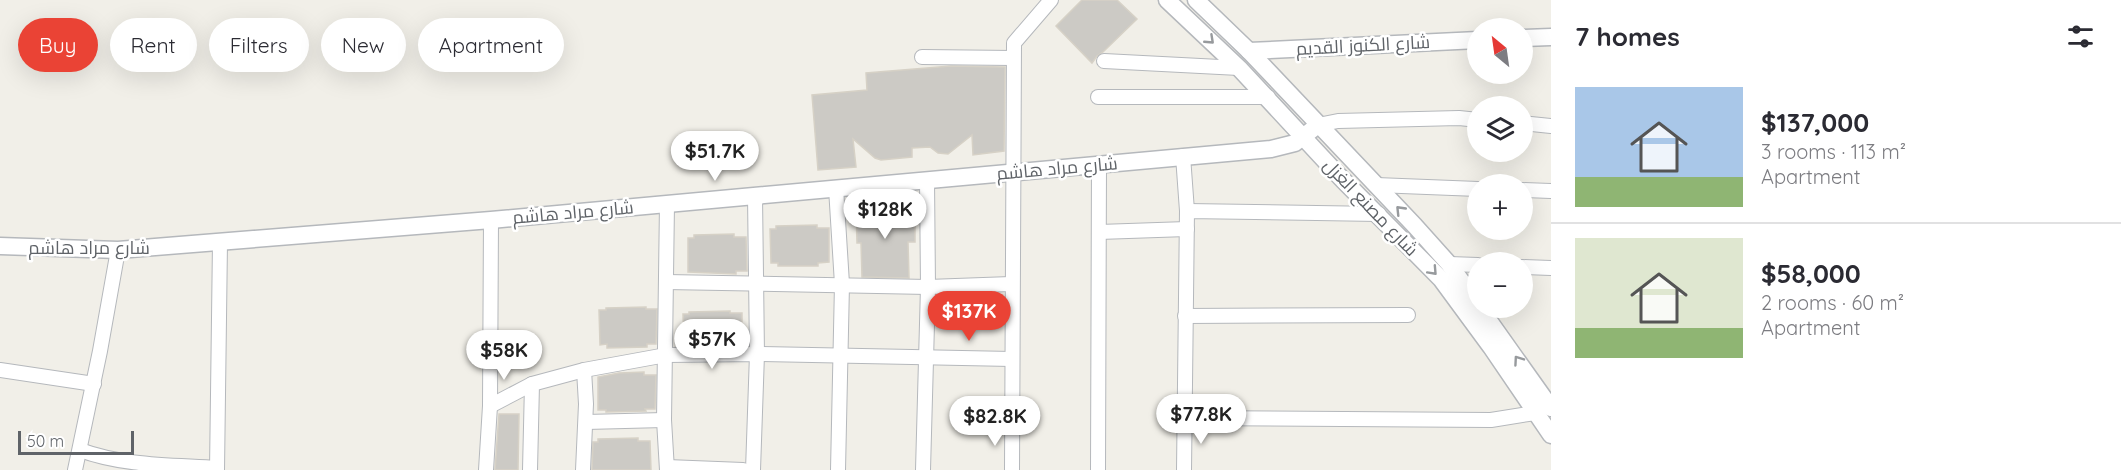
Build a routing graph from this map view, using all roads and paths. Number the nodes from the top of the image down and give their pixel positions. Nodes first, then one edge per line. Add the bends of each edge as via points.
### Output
1 (1051, 0) edge
2 (1167, 0) edge
3 (1196, 0) edge
4 (1551, 37) edge
5 (1533, 38) edge
6 (1467, 41) edge
7 (1249, 51) junction
8 (922, 57) dead end
9 (1013, 58) junction
10 (1104, 61) dead end
11 (1239, 68) junction
12 (1098, 97) dead end
13 (1268, 97) junction
14 (1467, 119) edge
15 (1533, 124) edge
16 (1318, 126) junction
17 (1551, 126) edge
18 (1304, 137) junction
19 (1183, 156) junction
20 (1099, 164) junction
21 (1012, 172) junction
22 (927, 180) junction
23 (1376, 185) junction
24 (836, 188) junction
25 (1467, 189) edge
26 (1533, 190) edge
27 (1551, 190) edge
28 (755, 196) junction
29 (667, 204) junction
30 (1187, 211) junction
31 (1379, 214) junction
32 (491, 220) junction
33 (1187, 229) junction
34 (1099, 232) junction
35 (220, 242) junction
36 (0, 246) edge
37 (118, 250) junction
38 (1449, 264) junction
39 (1467, 265) edge
40 (1533, 267) edge
41 (1551, 268) edge
42 (666, 282) junction
43 (756, 283) junction
44 (842, 284) junction
45 (1011, 284) junction
46 (928, 287) junction
47 (1467, 289) edge
48 (1408, 315) dead end
49 (1185, 316) junction
50 (1486, 318) edge
51 (757, 354) junction
52 (666, 355) junction
53 (841, 356) junction
54 (926, 357) junction
55 (1012, 359) junction
56 (0, 370) edge
57 (584, 370) junction
58 (94, 384) junction
59 (532, 384) junction
60 (490, 406) junction
61 (1543, 410) edge
62 (1185, 418) junction
63 (664, 420) junction
64 (586, 422) junction
65 (1551, 435) edge
66 (80, 450) junction
67 (217, 469) edge
68 (667, 469) edge
69 (75, 470) edge
70 (486, 470) edge
71 (530, 470) edge
72 (583, 470) edge
73 (743, 470) edge
74 (753, 470) edge
75 (838, 470) edge
76 (923, 470) edge
77 (1012, 470) edge
78 (1098, 470) edge
79 (1184, 470) edge

1 - 9 street via 1014,43
2 -> 11 street, شارع مصنع الغزل
3 - 7 street, شارع مصنع الغزل
4 - 5 street
6 - 7 street, شارع الكنوز القديم
7 - 16 street, شارع مصنع الغزل
8 - 9 street
9 - 21 street
10 - 11 street
11 - 13 street, شارع مصنع الغزل
12 - 13 street
13 - 18 street, شارع مصنع الغزل
14 - 16 street via 1338,121
15 - 17 street
16 - 18 street, شارع مراد هاشم
16 - 23 street, شارع مصنع الغزل
18 - 19 street, شارع مراد هاشم via 1271,149
18 - 31 street, شارع مصنع الغزل
19 - 20 street, شارع مراد هاشم
19 - 30 street
20 - 21 street, شارع مراد هاشم
20 - 34 street
21 - 22 street, شارع مراد هاشم
21 - 45 street
22 - 24 street, شارع مراد هاشم
22 - 46 street
23 - 25 street
38 -> 23 street, شارع مصنع الغزل
24 - 28 street, شارع مراد هاشم
24 - 44 street
26 - 27 street
28 - 29 street, شارع مراد هاشم
28 - 43 street
29 - 32 street, شارع مراد هاشم
29 - 42 street
30 - 31 street
30 - 33 street
31 -> 61 street, شارع مصنع الغزل via 1441,279
32 - 35 street, شارع مراد هاشم
32 - 60 street
33 - 34 street
33 - 49 street
34 - 78 street
35 - 37 street, شارع مراد هاشم
35 - 67 street
36 - 37 street, شارع مراد هاشم
37 - 58 street
38 - 39 street
38 - 47 street, شارع مصنع الغزل
40 - 41 street
42 - 43 street
42 - 52 street
43 - 44 street
43 - 51 street
44 - 46 street
44 - 53 street
45 - 46 street
45 - 55 street
46 - 54 street
48 - 49 street
49 - 62 street
61 -> 50 street, شارع مصنع الغزل
51 - 52 street
51 - 53 street
51 - 74 street
52 - 57 street
52 - 63 street
53 - 54 street
53 - 75 street
54 - 55 street
54 - 76 street
55 - 77 street
56 - 58 street
57 - 59 street
57 - 64 street
58 - 66 street
59 - 60 street
59 - 71 street
60 - 70 street
61 - 62 street via 1491,420
61 - 65 street, شارع مصنع الغزل
62 - 79 street
63 - 64 street
63 - 68 street
64 - 72 street
66 - 67 street via 146,464
66 - 69 street
68 - 73 street

